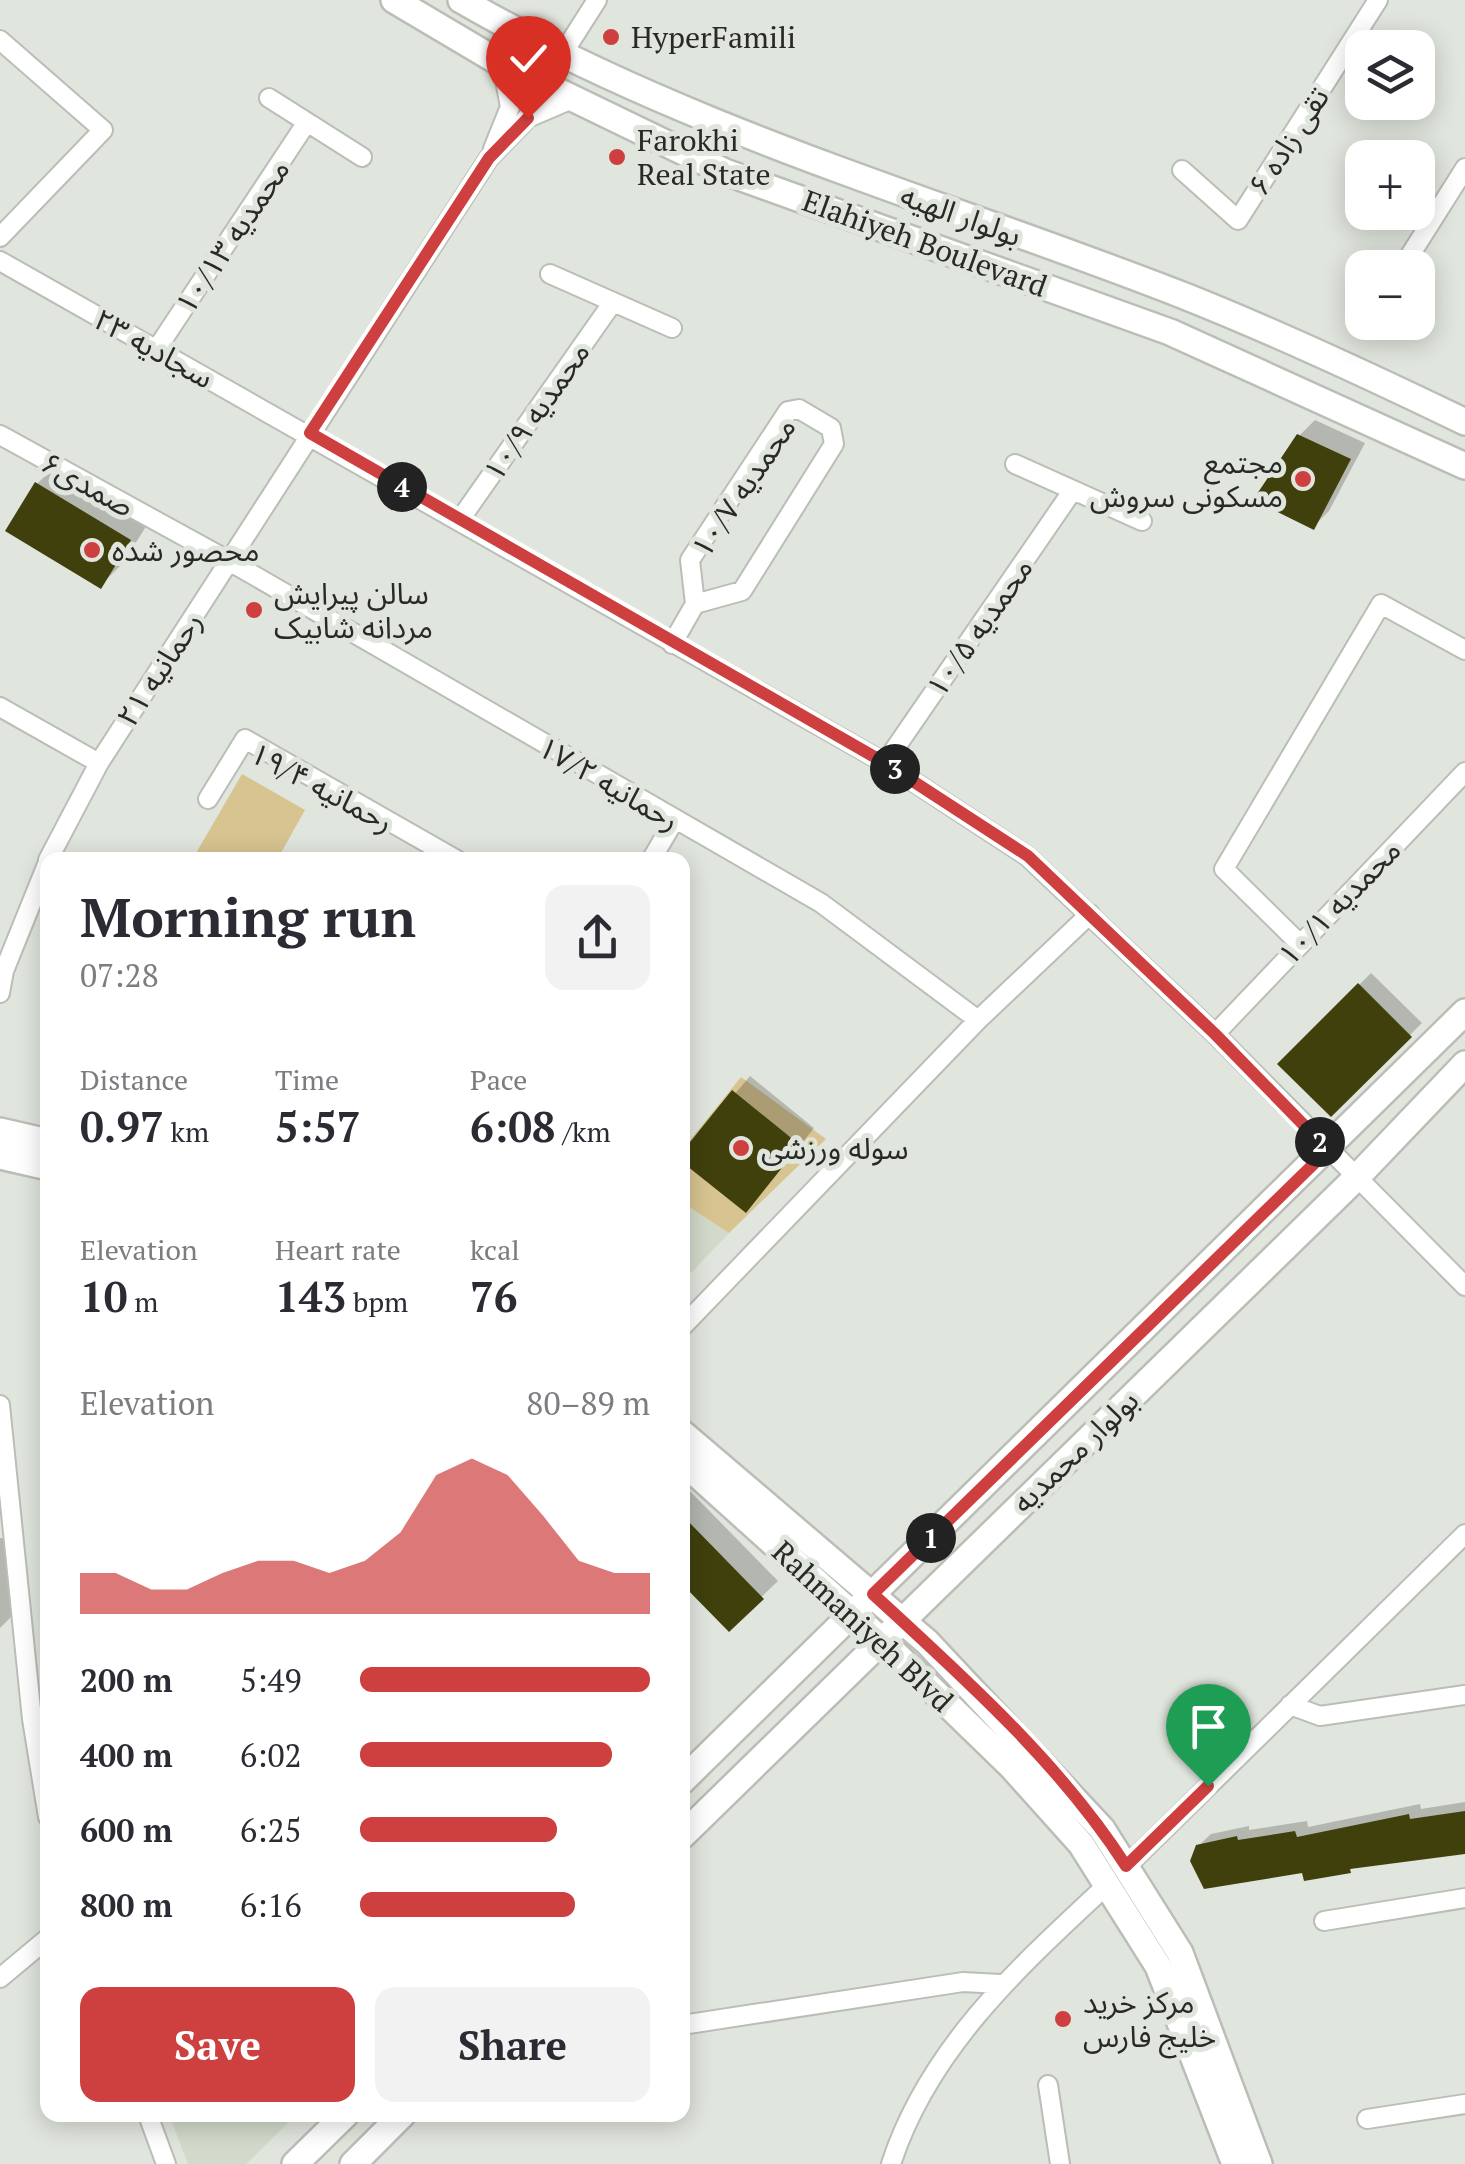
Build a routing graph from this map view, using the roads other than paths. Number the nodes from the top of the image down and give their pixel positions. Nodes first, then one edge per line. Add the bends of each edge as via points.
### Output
1 (394, 0) edge
2 (461, 0) edge
3 (597, 0) edge
4 (1378, 0) edge
5 (0, 40) edge
6 (562, 56) junction
7 (502, 64) junction
8 (269, 98) dead end
9 (570, 100) junction
10 (307, 122) junction
11 (362, 156) dead end
12 (489, 158) junction
13 (1465, 168) edge
14 (1182, 170) dead end
15 (0, 237) edge
16 (1413, 250) edge
17 (0, 260) edge
18 (550, 274) dead end
19 (614, 302) junction
20 (672, 328) dead end
21 (156, 350) junction
22 (1465, 422) edge
23 (310, 433) junction
24 (0, 436) edge
25 (1016, 464) dead end
26 (1465, 466) edge
27 (1073, 490) junction
28 (459, 521) junction
29 (1142, 522) dead end
30 (229, 560) junction
31 (695, 604) junction
32 (672, 644) junction
33 (1465, 650) edge
34 (0, 707) edge
35 (885, 763) junction
36 (99, 764) junction
37 (1465, 772) edge
38 (208, 799) dead end
39 (674, 821) junction
40 (53, 852) edge
41 (443, 852) edge
42 (656, 852) edge
43 (40, 880) edge
44 (1090, 914) junction
45 (1299, 943) junction
46 (2, 971) edge
47 (0, 992) edge
48 (1465, 1012) edge
49 (978, 1020) junction
50 (1215, 1034) junction
51 (1465, 1064) edge
52 (0, 1132) edge
53 (40, 1140) edge
54 (1328, 1150) junction
55 (0, 1156) edge
56 (40, 1164) edge
57 (1356, 1178) junction
58 (1465, 1286) edge
59 (690, 1319) edge
60 (0, 1406) edge
61 (690, 1440) edge
62 (690, 1468) edge
63 (5, 1517) edge
64 (1465, 1534) edge
65 (873, 1594) junction
66 (851, 1615) junction
67 (901, 1620) junction
68 (880, 1639) junction
69 (1465, 1696) edge
70 (1290, 1705) junction
71 (40, 1761) edge
72 (690, 1773) edge
73 (690, 1828) edge
74 (1117, 1875) junction
75 (1465, 1898) edge
76 (1324, 1921) dead end
77 (40, 1945) edge
78 (0, 1978) edge
79 (1001, 1984) junction
80 (690, 2024) edge
81 (1048, 2085) dead end
82 (1465, 2104) edge
83 (1367, 2119) dead end
84 (151, 2122) edge
85 (338, 2122) edge
86 (395, 2122) edge
87 (167, 2162) edge
88 (296, 2164) edge
89 (353, 2164) edge
90 (891, 2164) edge
91 (1060, 2164) edge
92 (1235, 2164) edge
93 (1259, 2164) edge

1 - 7 main road, Elahiyeh Boulevard
2 - 6 main road, بولوار الهیه
3 - 6 street
4 - 14 street, تقی زاده ۶ via 1238,220
5 - 15 street via 103,130
6 - 22 main road, بولوار الهیه via 742,135 1182,296
7 - 9 main road, Elahiyeh Boulevard
7 - 12 street via 510,106
8 - 10 street
9 - 12 street via 528,118
9 - 26 main road, Elahiyeh Boulevard via 725,172 1170,332
10 - 11 street
10 - 21 street, محمدیه ۱۰/۱۳
12 - 23 street, رحمانیه ۲۱
13 - 16 street
17 - 21 street, سجادیه ۲۳
18 - 19 street
19 - 20 street
19 - 28 street, محمدیه ۱۰/۹
21 - 23 street, سجادیه ۲۳
23 - 28 street, سجادیه ۲۳
23 - 30 street, رحمانیه ۲۱
24 - 30 street, صمدی۶
25 - 27 street
27 - 29 street
27 - 35 street, محمدیه ۱۰/۵
28 - 32 street, سجادیه ۲۳
30 - 36 street, رحمانیه ۲۱
30 - 39 street, رحمانیه ۱۷/۲
31 - 31 street, محمدیه ۱۰/۷ via 742,592 834,444 831,428 799,409 788,411 690,560
31 - 32 street, محمدیه ۱۰/۷
32 - 35 street, سجادیه ۲۳
33 - 45 street via 1380,604 1224,869
34 - 36 street
35 - 44 street, سجادیه ۲۳ via 1028,856
36 - 40 street, رحمانیه ۲۱
37 - 45 street, محمدیه ۱۰/۱
38 - 41 street, رحمانیه ۱۹/۴ via 246,739
39 - 42 street
39 - 49 street, رحمانیه ۱۷/۲ via 821,903
43 - 46 street, رحمانیه ۲۱
44 - 49 street
44 - 50 street, سجادیه ۲۳
45 - 50 street, محمدیه ۱۰/۱
46 - 47 street, رحمانیه ۲۱
48 - 54 main road, بولوار محمدیه
49 - 59 street
50 - 54 street, سجادیه ۲۳
51 - 57 main road, بولوار محمدیه
52 - 53 main road
54 - 57 street, سجادیه ۲۳
54 - 65 main road, بولوار محمدیه
55 - 56 main road
57 - 58 street, سجادیه ۲۳
57 - 67 main road, بولوار محمدیه
60 - 63 street
61 - 65 main road, Rahmaniyeh Blvd
62 - 66 main road, Rahmaniyeh Blvd
63 - 71 street
64 - 70 street
65 - 66 main road, بولوار محمدیه
65 - 67 main road, Rahmaniyeh Blvd
66 - 68 main road, Rahmaniyeh Blvd
66 - 72 main road, بولوار محمدیه
67 - 68 main road, بولوار محمدیه
67 - 74 main road, Rahmaniyeh Blvd via 1102,1828
68 - 73 main road, بولوار محمدیه
68 - 74 main road, Rahmaniyeh Blvd
69 - 70 street via 1320,1716
70 - 74 street
74 - 79 street
74 - 92 main road, Rahmaniyeh Blvd
74 - 93 main road, Rahmaniyeh Blvd via 1180,1953
75 - 76 street
77 - 78 street
79 - 80 street via 963,1982
79 - 90 street via 936,2070
81 - 91 street
82 - 83 street
84 - 87 street
85 - 88 main road
86 - 89 main road

